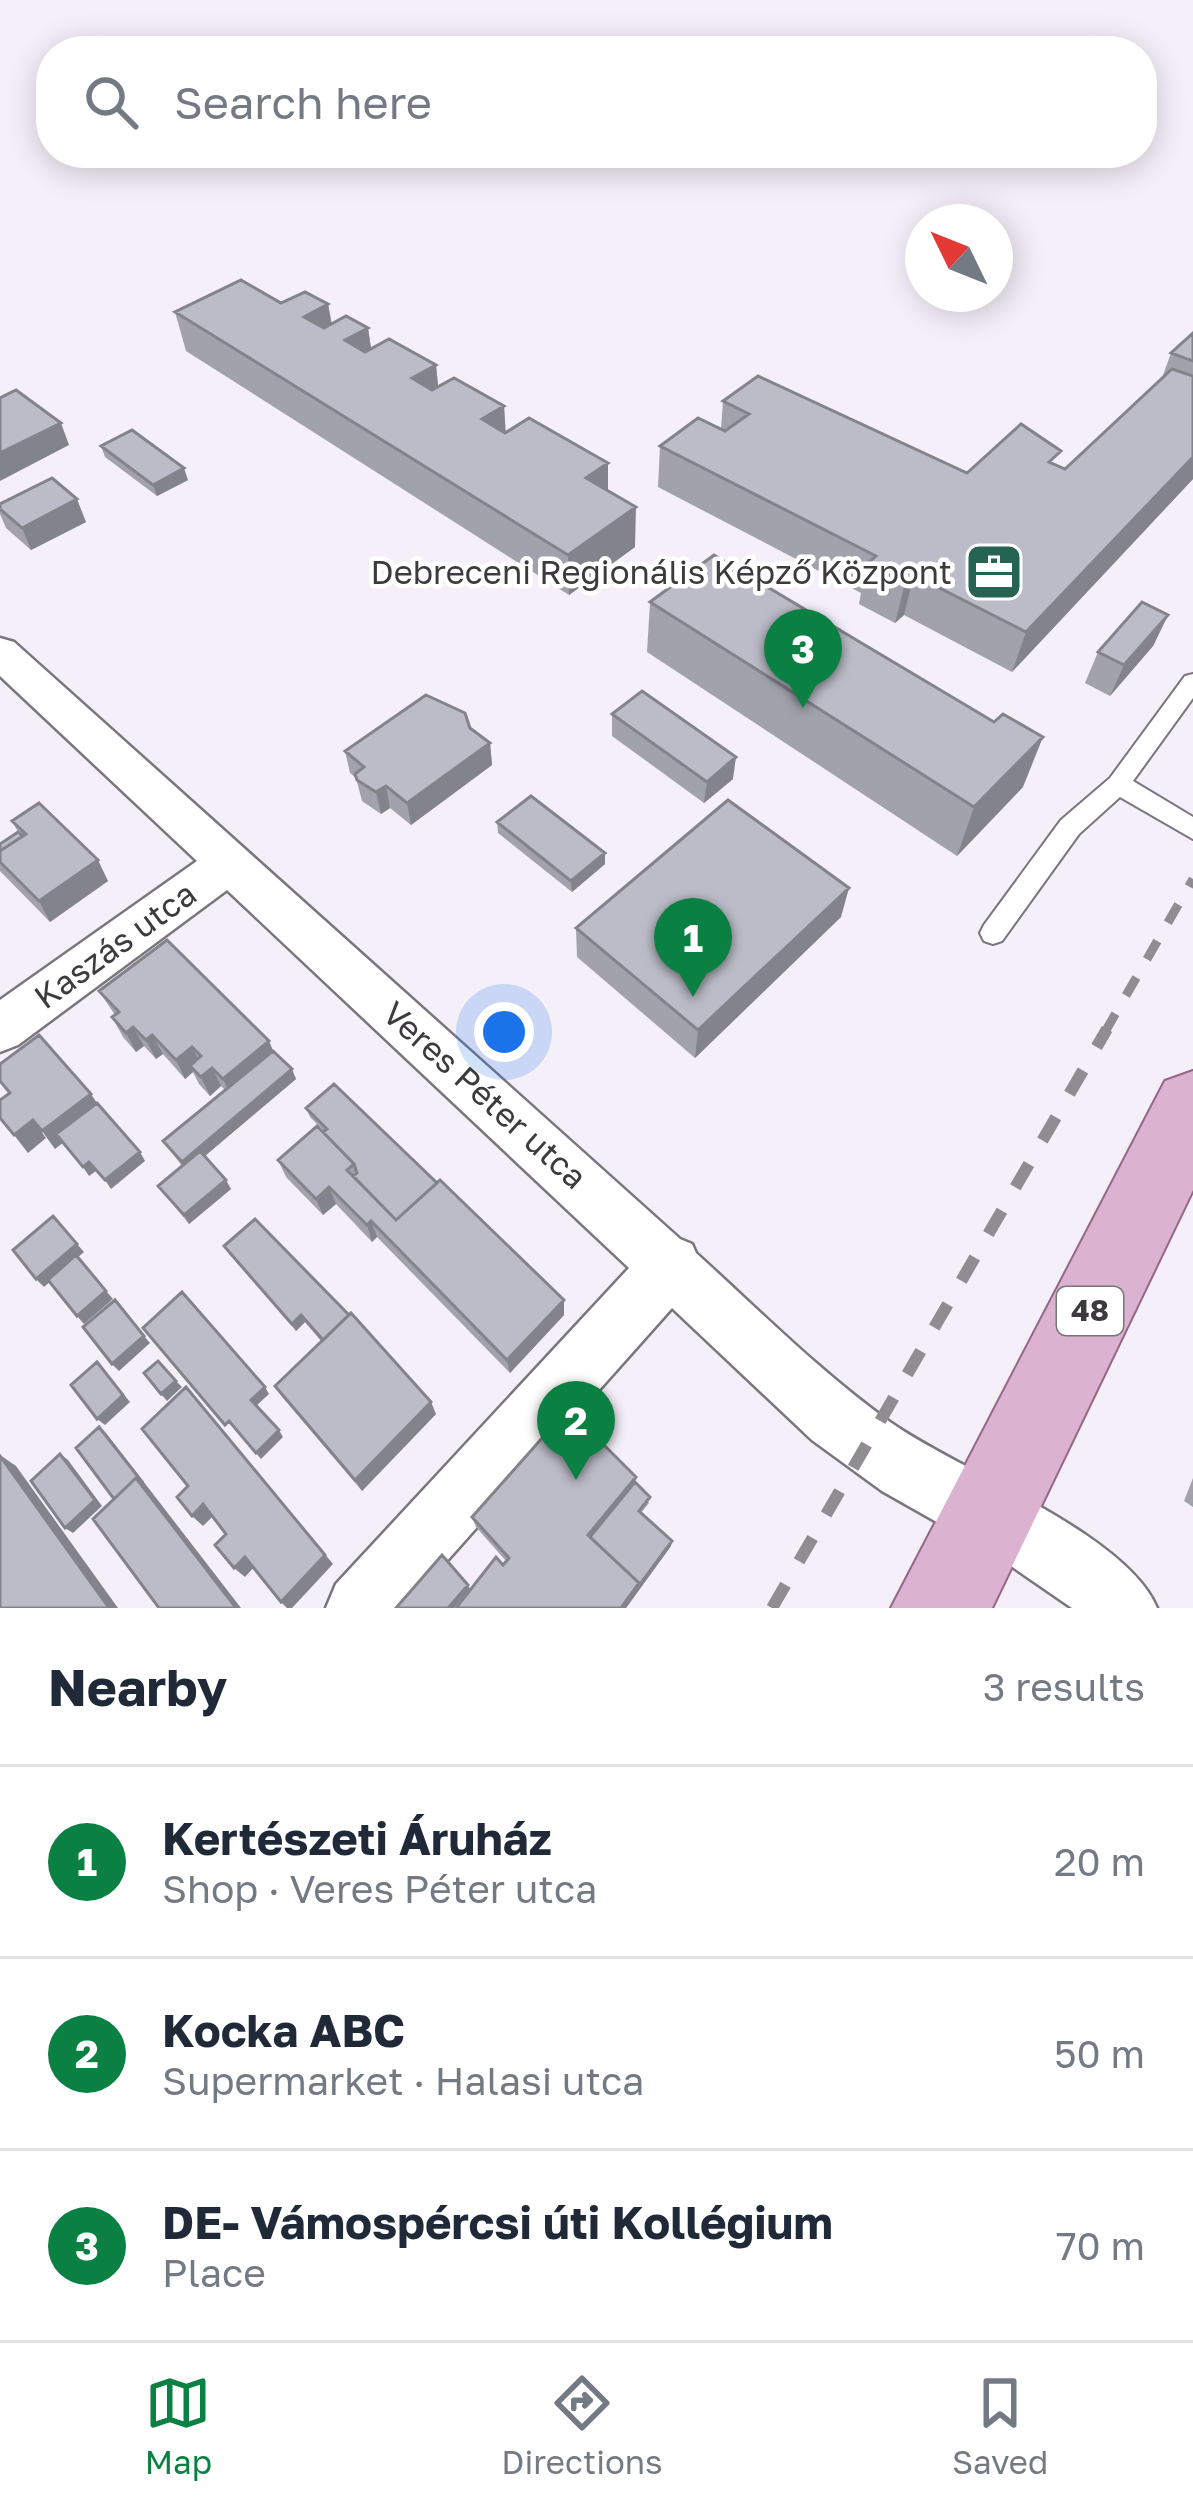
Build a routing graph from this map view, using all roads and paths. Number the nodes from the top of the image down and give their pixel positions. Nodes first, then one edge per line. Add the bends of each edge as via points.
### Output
1 (0, 652) edge
2 (1193, 682) edge
3 (1118, 784) junction
4 (1193, 829) edge
5 (230, 862) junction
6 (993, 933) dead end
7 (0, 1028) edge
8 (1193, 1107) edge
9 (672, 1264) junction
10 (987, 1516) junction
11 (360, 1608) edge
12 (940, 1608) edge
13 (1123, 1608) edge

1 - 5 street, Veres Péter utca
2 - 3 lane
3 - 4 lane
3 - 6 lane via 1084,809
5 - 7 street, Kaszás utca
5 - 9 street, Veres Péter utca
8 - 10 main road, 48
9 - 10 street, Veres Péter utca via 850,1432
9 - 11 street
10 - 12 main road, 48
10 - 13 street, Veres Péter utca via 1055,1551

